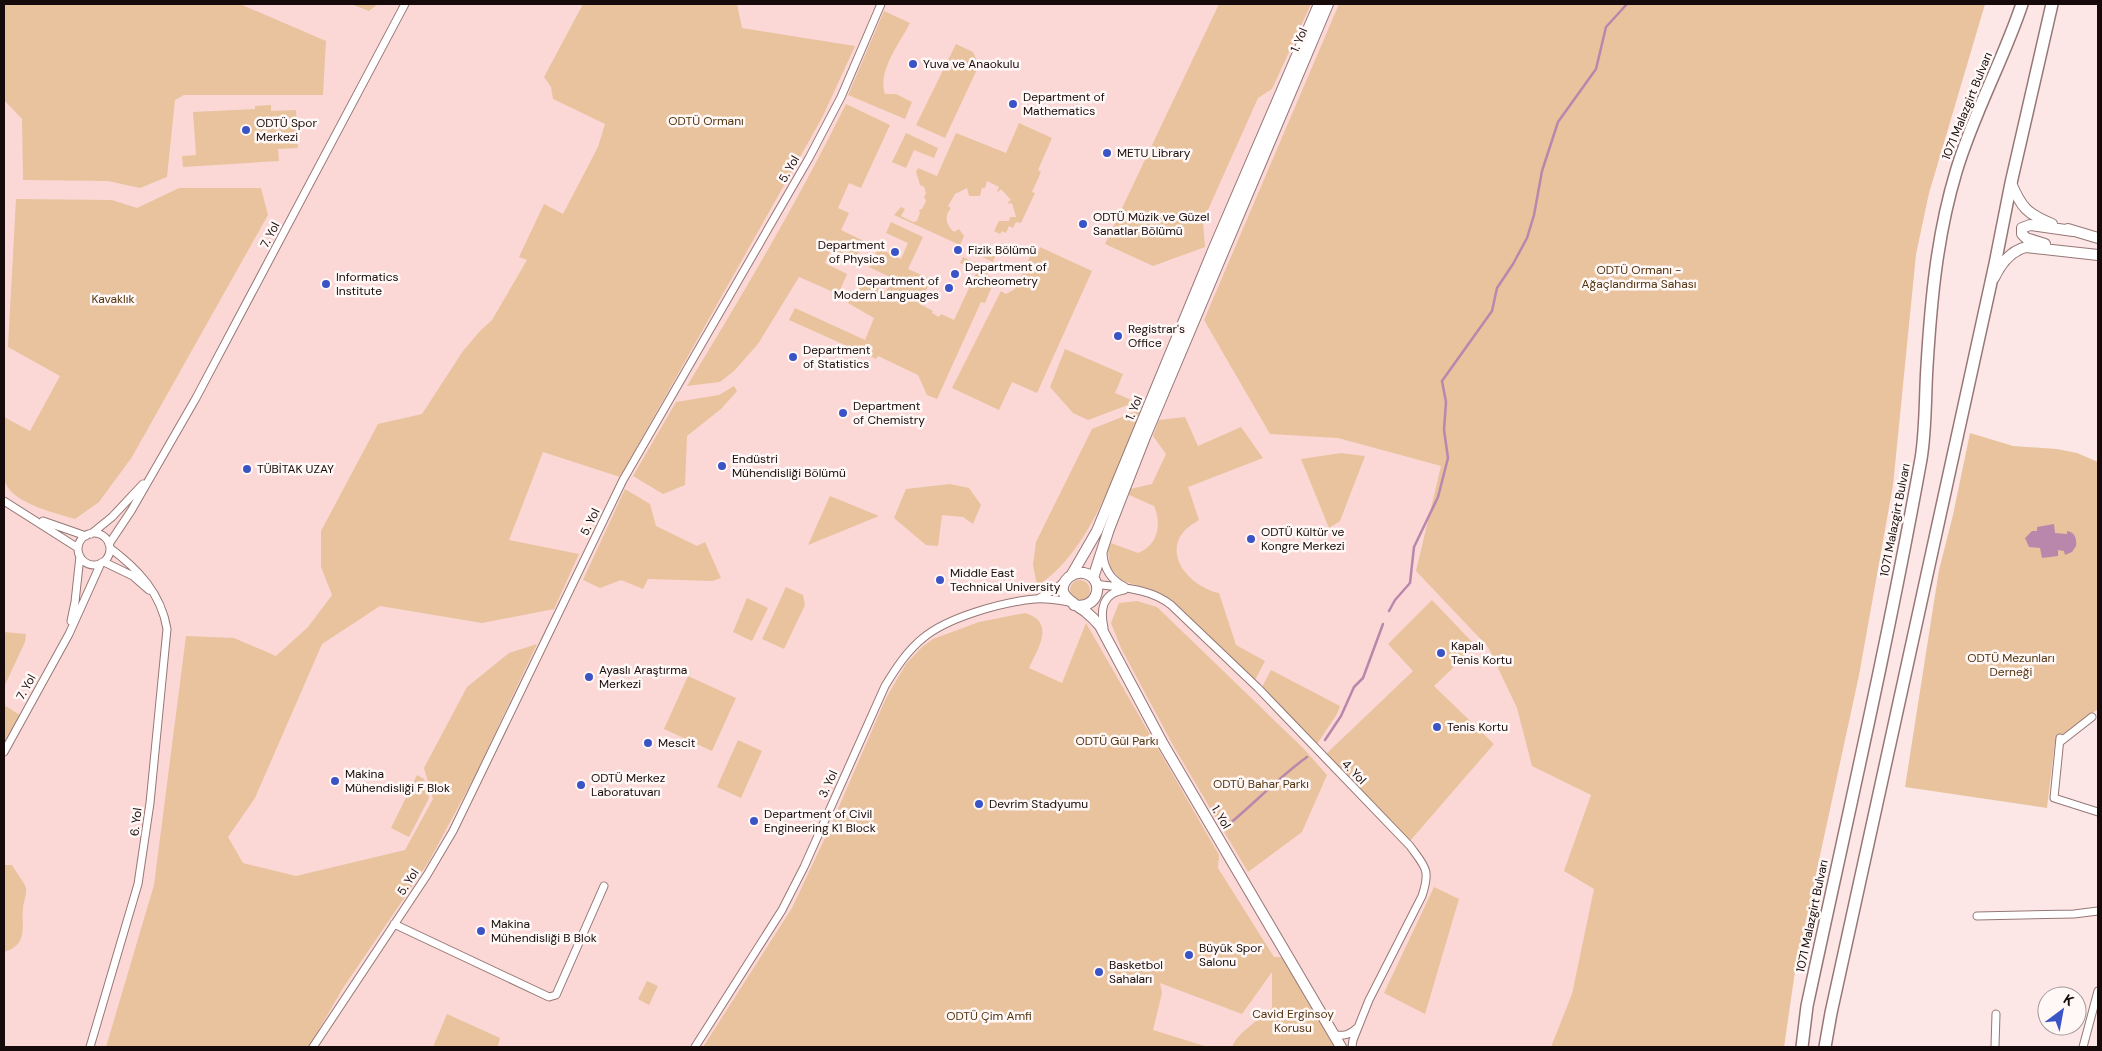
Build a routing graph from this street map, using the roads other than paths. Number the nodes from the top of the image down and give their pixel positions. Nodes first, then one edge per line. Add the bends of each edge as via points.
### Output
1 (405, 4) edge
2 (881, 4) edge
3 (1319, 4) edge
4 (1328, 4) edge
5 (2022, 4) edge
6 (2052, 4) edge
7 (2011, 183) junction
8 (2073, 231) junction
9 (2098, 238) edge
10 (1218, 249) junction
11 (2070, 251) junction
12 (2098, 255) edge
13 (1990, 288) junction
14 (1159, 392) junction
15 (152, 475) junction
16 (4, 502) edge
17 (30, 517) junction
18 (88, 535) junction
19 (1103, 545) junction
20 (109, 546) junction
21 (79, 552) junction
22 (102, 562) junction
23 (1069, 578) junction
24 (1094, 581) junction
25 (1129, 590) junction
26 (155, 595) junction
27 (1036, 599) junction
28 (1072, 603) junction
29 (69, 634) junction
30 (1105, 635) junction
31 (2092, 718) dead end
32 (4, 752) edge
33 (2098, 812) edge
34 (604, 886) dead end
35 (2098, 911) edge
36 (1977, 916) dead end
37 (394, 924) junction
38 (2098, 991) edge
39 (1996, 1014) dead end
40 (1358, 1026) junction
41 (1334, 1035) junction
42 (90, 1047) edge
43 (313, 1047) edge
44 (695, 1047) edge
45 (1341, 1047) edge
46 (1352, 1047) edge
47 (1802, 1047) edge
48 (1825, 1047) edge
49 (1995, 1047) edge
50 (2083, 1047) edge

1 - 15 street, 7. Yol
2 - 37 street, 5. Yol via 841,97 809,158 623,480 453,831
3 - 10 main road, 1. Yol
4 - 10 main road, 1. Yol
5 - 47 main road, 1071 Malazgirt Bulvarı via 1971,127 1944,218 1930,310 1921,455 1895,594 1807,1006
6 - 7 main road
7 - 8 main road via 2019,202 2036,218
7 - 13 main road
8 - 9 main road
8 - 11 main road via 2030,225 2024,226 2022,231 2026,238
10 - 14 main road, 1. Yol
11 - 12 main road
11 - 13 main road via 2036,247 2018,249 2000,266
13 - 48 main road
14 - 19 main road, 1. Yol
14 - 23 main road, 1. Yol via 1097,531
15 - 18 street, 7. Yol via 112,517
15 - 20 street, 7. Yol
16 - 17 street
17 - 18 street
17 - 21 street
18 - 20 street via 100,535
18 - 21 street, 7. Yol via 80,544
19 - 24 main road, 1. Yol
19 - 25 street via 1106,570
20 - 22 street, 7. Yol via 108,556
20 - 26 street, 6. Yol via 135,568
21 - 22 street via 87,563
21 - 29 street, 7. Yol
22 - 26 street, 6. Yol via 133,576
22 - 29 street, 7. Yol
23 - 24 main road via 1080,573
23 - 27 street, 3. Yol
23 - 28 main road via 1064,592
24 - 25 street, 4. Yol
24 - 28 main road via 1097,589 1094,599 1085,606
25 - 30 street, 4. Yol via 1112,593 1105,599 1102,614
25 - 40 street, 4. Yol via 1157,595 1173,607 1258,688 1410,846 1426,869 1427,882 1422,896 1389,957
26 - 42 street, 6. Yol via 163,609 167,629 144,851 138,884
27 - 28 street, 3. Yol
27 - 44 street, 3. Yol via 1001,606 943,626 923,637 900,661 885,686 782,910
28 - 30 main road, 1. Yol via 1089,614
29 - 32 street, 7. Yol
30 - 41 main road, 1. Yol via 1163,744
31 - 33 street via 2060,740 2054,798
34 - 37 street via 556,995 549,997
35 - 36 street
37 - 43 street, 5. Yol
38 - 50 street
39 - 49 street
40 - 41 street via 1352,1033
40 - 46 street, 4. Yol
41 - 45 main road, 1. Yol

